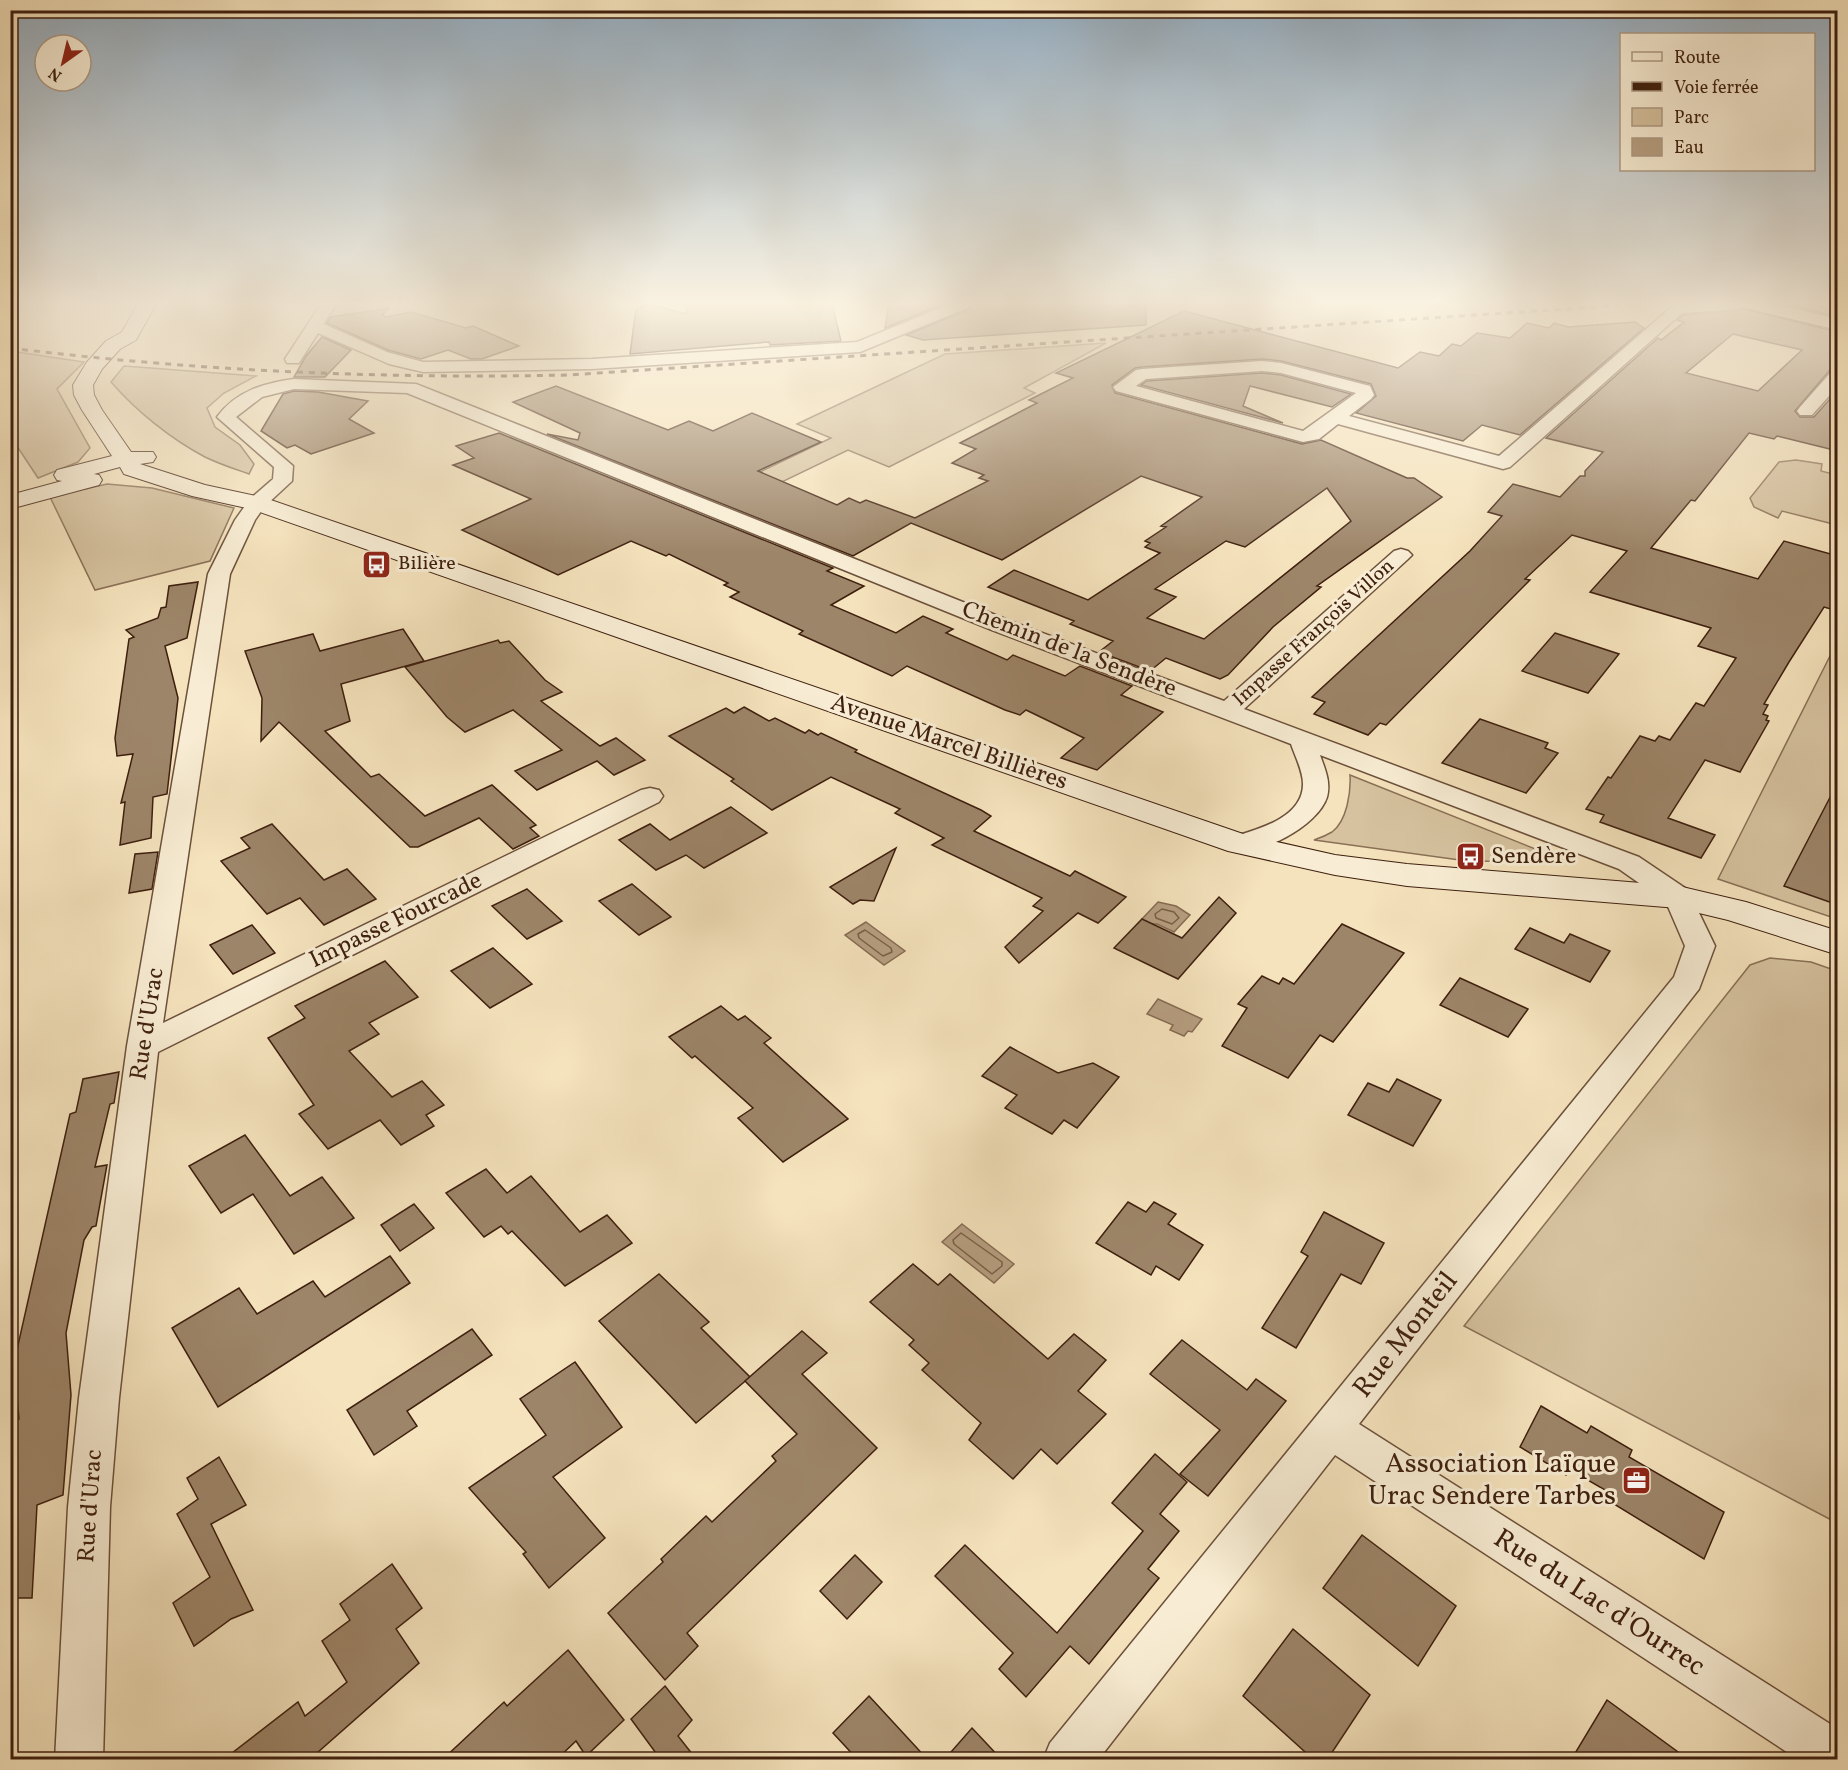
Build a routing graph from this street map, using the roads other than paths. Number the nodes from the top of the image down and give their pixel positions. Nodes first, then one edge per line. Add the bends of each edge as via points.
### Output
1 (101, 387) edge
2 (273, 387) edge
3 (369, 387) edge
4 (1123, 387) edge
5 (1351, 387) edge
6 (1590, 387) edge
7 (1828, 387) edge
8 (101, 405) junction
9 (1806, 411) dead end
10 (1335, 418) junction
11 (136, 438) dead end
12 (135, 461) junction
13 (65, 475) junction
14 (10, 490) edge
15 (249, 500) junction
16 (10, 502) edge
17 (1401, 555) dead end
18 (1227, 711) junction
19 (1302, 740) junction
20 (650, 796) dead end
21 (1239, 844) junction
22 (1678, 897) junction
23 (1838, 943) edge
24 (143, 1046) junction
25 (1331, 1429) junction
26 (1832, 1756) edge
27 (79, 1760) edge
28 (1067, 1760) edge

1 - 8 street
2 - 15 street, Rue d'Urac via 240,401 226,417 284,466 282,482
3 - 18 street, Chemin de la Sendère via 410,388 1000,625
4 - 10 street via 1293,435 1313,435
5 - 10 street via 1364,390 1365,395
6 - 10 street via 1503,463
7 - 9 street
8 - 12 street
8 - 13 street via 88,420 102,446 101,452
11 - 12 street
12 - 13 street
12 - 15 street, Avenue Marcel Billières via 200,491
12 - 16 street
13 - 14 street
15 - 21 street, Avenue Marcel Billières
15 - 24 street, Rue d'Urac via 245,520 219,574
17 - 18 street, Impasse François Villon
18 - 19 street, Chemin de la Sendère
19 - 21 street via 1316,785 1307,811 1277,832
19 - 22 street, Chemin de la Sendère via 1629,863
20 - 24 street, Impasse Fourcade
21 - 22 street, Avenue Marcel Billières via 1335,865 1407,875
22 - 23 street, Chemin de la Sendère
22 - 25 street, Rue Monteil via 1700,946 1688,981
24 - 27 street, Rue d'Urac via 89,1507
25 - 26 street, Rue du Lac d'Ourrec
25 - 28 street, Rue Monteil

